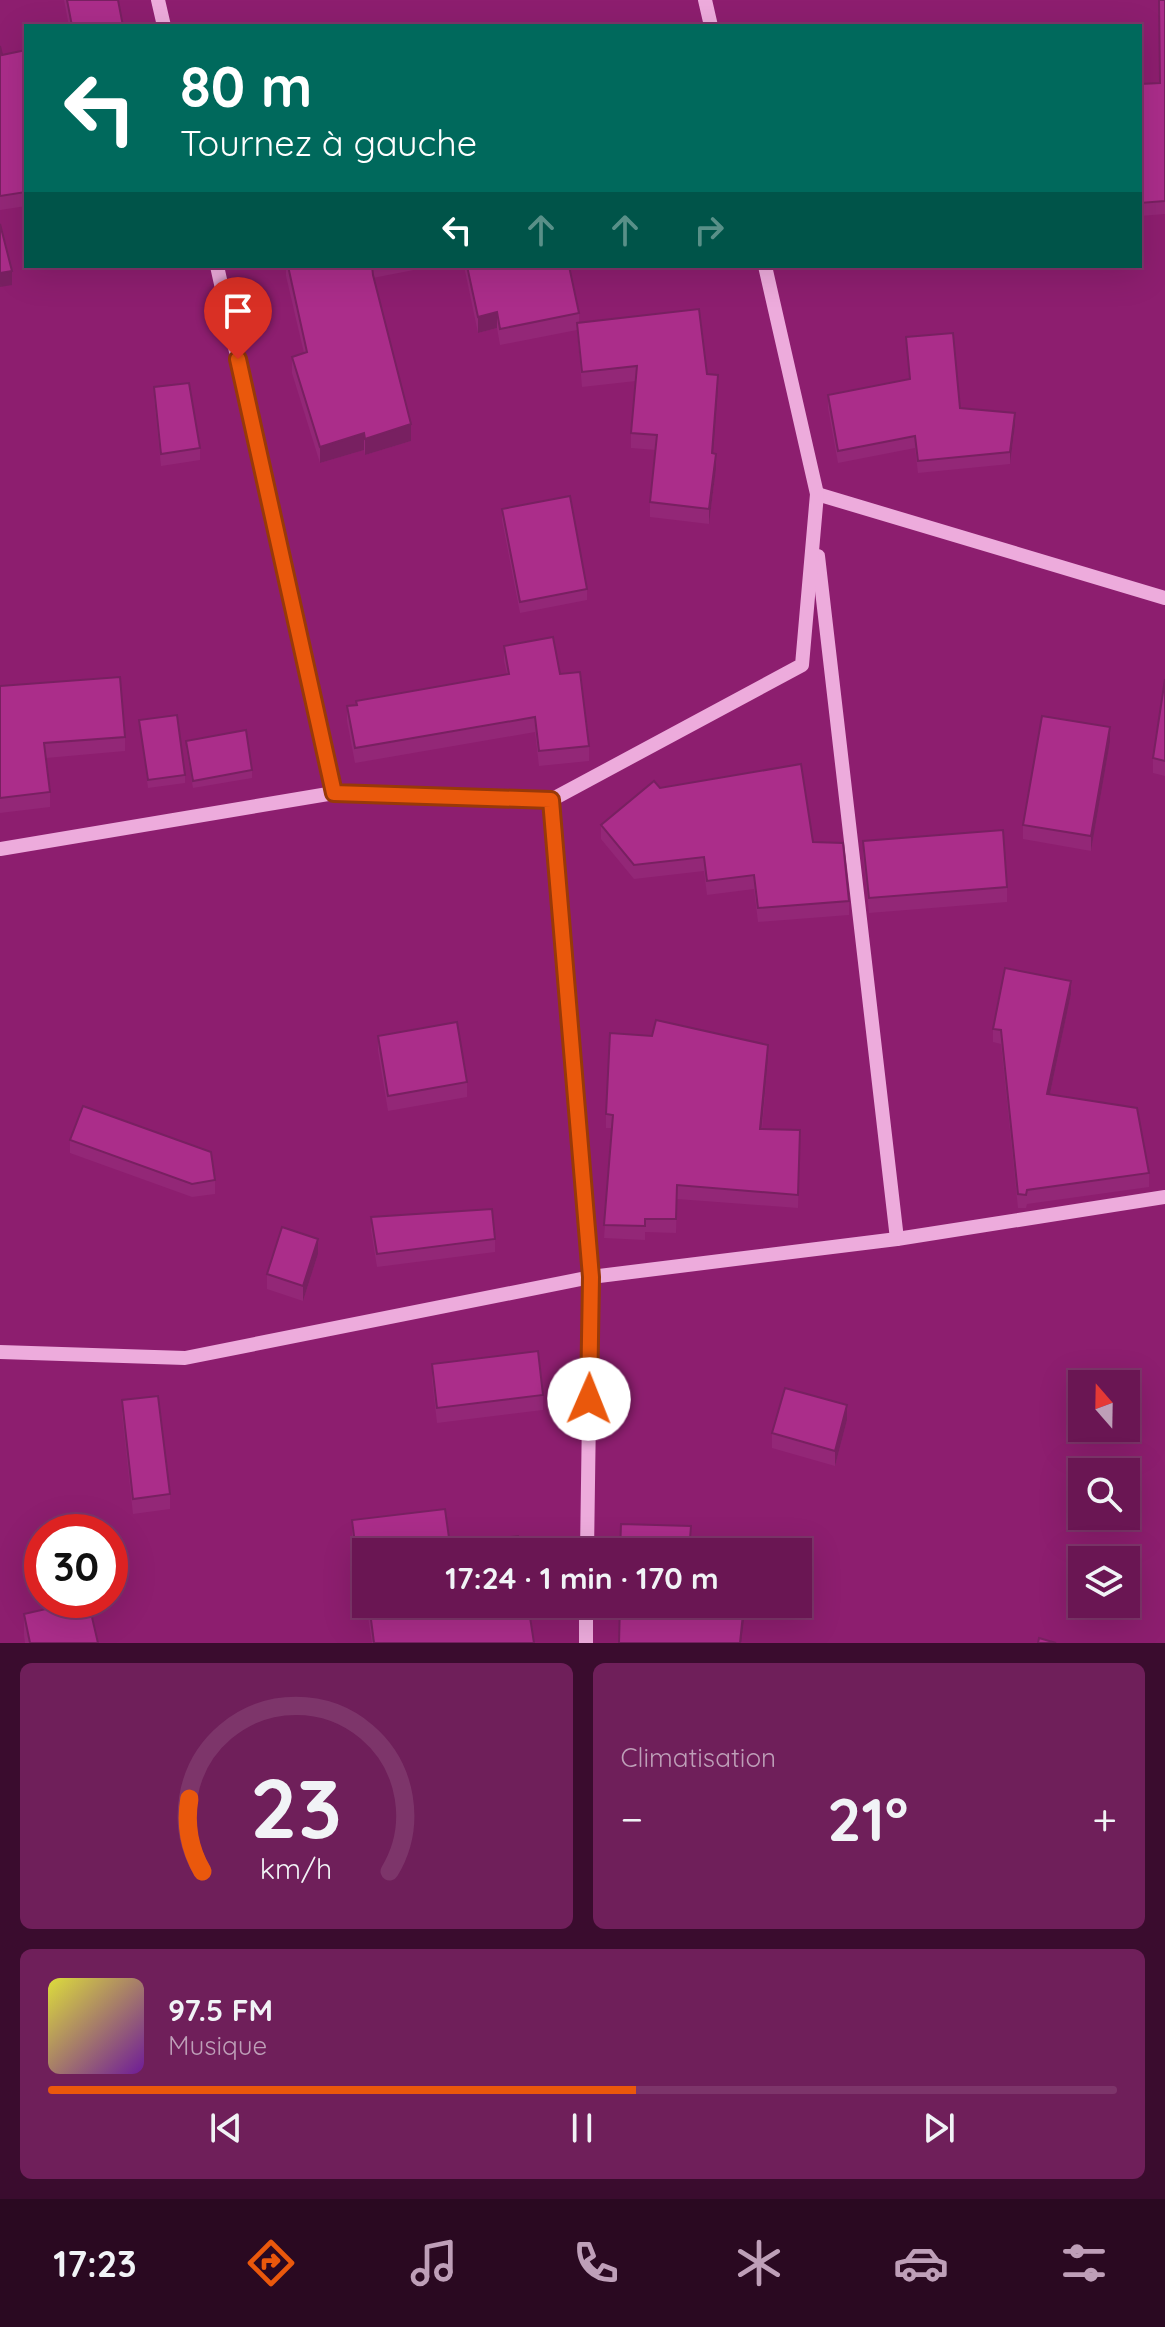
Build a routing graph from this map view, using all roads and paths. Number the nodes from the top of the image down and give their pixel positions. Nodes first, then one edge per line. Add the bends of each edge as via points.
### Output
1 (158, 0) edge
2 (705, 0) edge
3 (164, 24) edge
4 (711, 24) edge
5 (217, 268) edge
6 (765, 268) edge
7 (817, 494) junction
8 (815, 522) junction
9 (1165, 598) edge
10 (334, 793) junction
11 (551, 800) junction
12 (0, 849) edge
13 (1165, 1197) edge
14 (897, 1239) junction
15 (591, 1277) junction
16 (0, 1352) edge
17 (587, 1538) edge
18 (586, 1618) edge
19 (586, 1643) edge

1 - 3 street
2 - 4 street
5 - 10 street
6 - 7 street
7 - 8 street
7 - 9 street
8 - 11 street via 802,665
8 - 14 street
10 - 11 street
10 - 12 street
11 - 15 street
13 - 14 street
14 - 15 street
15 - 16 street via 185,1358
15 - 17 street
18 - 19 street

